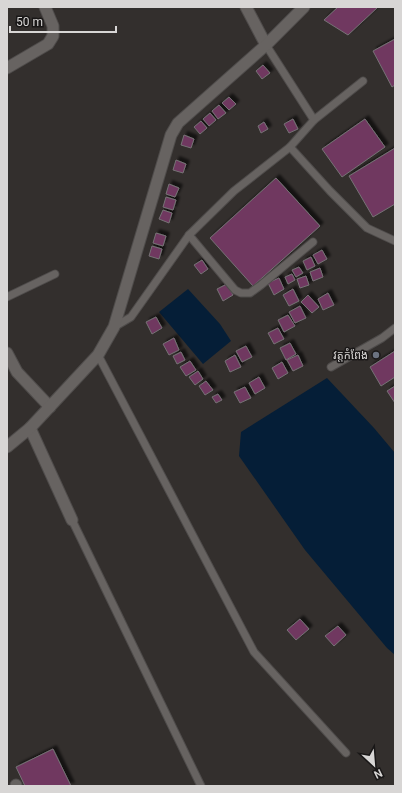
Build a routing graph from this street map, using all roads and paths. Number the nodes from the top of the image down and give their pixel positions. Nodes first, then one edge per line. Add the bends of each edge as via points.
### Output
1 (45, 7) edge
2 (246, 7) edge
3 (304, 7) edge
4 (266, 45) junction
5 (7, 68) edge
6 (364, 81) dead end
7 (314, 120) junction
8 (290, 147) junction
9 (189, 235) junction
10 (395, 241) edge
11 (313, 242) dead end
12 (56, 274) dead end
13 (7, 297) edge
14 (114, 327) junction
15 (395, 328) edge
16 (7, 353) edge
17 (98, 355) junction
18 (331, 367) dead end
19 (50, 407) junction
20 (30, 428) junction
21 (7, 447) edge
22 (72, 520) joint
23 (346, 753) dead end
24 (201, 786) edge

1 - 5 street via 53,26 54,36 48,44
2 - 4 street
3 - 4 street
4 - 7 lane
4 - 14 street via 178,123 171,135
6 - 7 lane
7 - 8 lane
8 - 9 lane via 234,191
8 - 10 lane via 367,228
9 - 11 lane via 241,294 250,293
9 - 14 lane via 131,317
12 - 13 lane
14 - 17 street
15 - 18 lane
16 - 19 street via 17,372
17 - 19 street
17 - 23 lane via 254,652
19 - 20 street
20 - 21 street
20 - 22 street
22 - 24 lane

